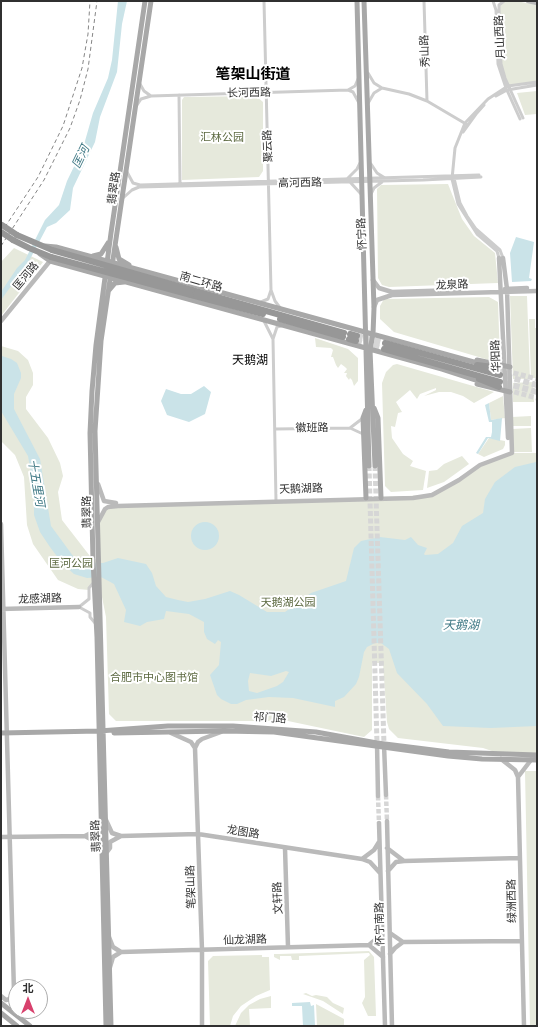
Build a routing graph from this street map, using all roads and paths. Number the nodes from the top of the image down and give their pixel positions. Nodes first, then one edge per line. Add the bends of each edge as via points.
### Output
1 (145, 1) edge
2 (151, 1) edge
3 (264, 1) edge
4 (357, 1) edge
5 (364, 1) edge
6 (424, 1) edge
7 (493, 1) edge
8 (504, 1) edge
9 (528, 1) edge
10 (537, 3) edge
11 (366, 71) junction
12 (359, 75) junction
13 (139, 83) junction
14 (537, 84) edge
15 (382, 88) junction
16 (508, 88) junction
17 (348, 90) junction
18 (266, 93) junction
19 (179, 95) junction
20 (150, 96) junction
21 (427, 101) junction
22 (360, 104) junction
23 (367, 105) junction
24 (136, 107) junction
25 (521, 119) dead end
26 (466, 124) junction
27 (361, 161) junction
28 (369, 161) junction
29 (126, 172) junction
30 (481, 176) dead end
31 (453, 177) junction
32 (385, 179) junction
33 (349, 180) junction
34 (361, 180) junction
35 (370, 180) junction
36 (269, 182) junction
37 (180, 184) junction
38 (362, 196) junction
39 (370, 196) junction
40 (123, 198) junction
41 (1, 227) edge
42 (15, 237) junction
43 (110, 240) junction
44 (116, 244) junction
45 (37, 248) junction
46 (51, 256) junction
47 (90, 256) junction
48 (501, 258) joint
49 (107, 261) junction
50 (113, 263) junction
51 (133, 268) junction
52 (94, 273) junction
53 (105, 276) junction
54 (111, 277) junction
55 (373, 280) junction
56 (126, 281) junction
57 (201, 288) junction
58 (271, 290) junction
59 (537, 290) edge
60 (103, 291) junction
61 (109, 291) junction
62 (505, 291) junction
63 (200, 301) junction
64 (254, 302) junction
65 (228, 303) junction
66 (374, 308) junction
67 (282, 310) junction
68 (253, 316) junction
69 (262, 319) junction
70 (1, 321) edge
71 (284, 325) junction
72 (364, 332) junction
73 (373, 334) junction
74 (346, 335) junction
75 (357, 338) tunnel mouth
76 (273, 339) junction
77 (384, 346) junction
78 (368, 349) junction
79 (458, 363) junction
80 (508, 366) junction
81 (497, 370) junction
82 (500, 386) joint
83 (508, 392) junction
84 (367, 407) junction
85 (373, 408) junction
86 (363, 418) junction
87 (350, 428) junction
88 (275, 429) junction
89 (364, 434) junction
90 (510, 452) joint
91 (369, 466) tunnel mouth
92 (375, 466) tunnel mouth
93 (96, 479) junction
94 (366, 497) junction
95 (381, 497) junction
96 (276, 500) junction
97 (98, 522) junction
98 (1, 524) edge
99 (96, 560) junction
100 (96, 582) junction
101 (79, 607) junction
102 (2, 609) edge
103 (98, 626) junction
104 (168, 731) junction
105 (224, 731) junction
106 (101, 732) junction
107 (1, 734) edge
108 (7, 734) junction
109 (377, 746) junction
110 (384, 746) junction
111 (195, 748) junction
112 (537, 755) edge
113 (501, 759) junction
114 (534, 760) edge
115 (518, 776) junction
116 (386, 795) tunnel mouth
117 (378, 796) tunnel mouth
118 (103, 820) junction
119 (387, 821) tunnel mouth
120 (379, 823) tunnel mouth
121 (198, 834) junction
122 (85, 836) junction
123 (120, 836) junction
124 (1, 837) edge
125 (10, 837) junction
126 (380, 841) junction
127 (285, 848) junction
128 (387, 848) junction
129 (104, 852) junction
130 (520, 858) junction
131 (362, 859) junction
132 (404, 861) junction
133 (388, 871) junction
134 (380, 873) junction
135 (382, 928) junction
136 (390, 933) junction
137 (109, 937) junction
138 (522, 941) junction
139 (403, 942) junction
140 (368, 945) junction
141 (288, 947) junction
142 (202, 950) junction
143 (121, 952) junction
144 (390, 954) junction
145 (383, 957) junction
146 (110, 967) junction
147 (14, 979) edge
148 (1, 1013) edge
149 (22, 1019) edge
150 (110, 1025) edge
151 (17, 1026) edge
152 (30, 1026) edge
153 (202, 1026) edge
154 (385, 1026) edge
155 (392, 1026) edge
156 (524, 1026) edge

1 - 43 main road, 翡翠路
2 - 13 main road, 翡翠路
3 - 18 street, 聚云路
4 - 12 main road, 怀宁路
5 - 11 main road, 怀宁路
6 - 21 street, 秀山路
7 - 16 street, 月山西路 via 496,10 498,59
8 - 16 street, 月山西路 via 499,7 499,53
9 - 10 street
11 - 15 street via 374,83
11 - 23 main road, 怀宁路
12 - 17 street via 355,86
12 - 22 main road, 怀宁路
13 - 20 street
13 - 24 main road, 翡翠路
14 - 16 street
15 - 21 street
15 - 23 street via 374,94
16 - 25 street, 月山西路
16 - 26 street via 479,106
17 - 18 street, 长河西路
17 - 22 street via 353,92
18 - 19 street, 长河西路
18 - 36 street, 聚云路
19 - 20 street, 长河西路
19 - 37 street
20 - 24 street via 141,99
21 - 26 street
22 - 27 main road, 怀宁路
23 - 28 main road, 怀宁路
24 - 29 main road, 翡翠路
26 - 31 street via 455,148
27 - 33 street
27 - 34 main road, 怀宁路
28 - 32 street via 373,169
28 - 35 main road, 怀宁路
29 - 37 street, 高河西路 via 133,183 140,185
29 - 40 main road, 翡翠路
30 - 31 street, 高河西路
31 - 32 street, 高河西路
31 - 48 street via 458,204 465,217 477,234 497,251
32 - 35 street, 高河西路
32 - 39 street via 376,186
33 - 34 street, 高河西路
33 - 36 street, 高河西路
33 - 38 street
34 - 35 street, 高河西路
34 - 38 main road, 怀宁路
35 - 39 main road, 怀宁路
36 - 37 street, 高河西路
36 - 40 street, 高河西路 via 139,187
36 - 58 street, 聚云路
38 - 72 main road, 怀宁路 via 366,300
39 - 55 main road, 怀宁路
40 - 44 main road, 翡翠路
41 - 42 highway, bridge
42 - 45 highway via 31,242
42 - 45 highway via 29,248
43 - 47 main road via 101,254
43 - 49 main road, 翡翠路
44 - 50 main road, 翡翠路
44 - 51 main road via 119,259
45 - 46 highway, 南二环路
45 - 46 main road
45 - 47 main road via 56,246
46 - 52 main road
46 - 65 highway, 南二环路, bridge
46 - 70 street, 匡河路
47 - 49 main road
48 - 62 street, 华阳路
49 - 50 main road
49 - 53 main road, 翡翠路
50 - 51 main road
50 - 54 main road, 翡翠路
51 - 57 main road
52 - 53 main road
52 - 60 main road via 100,280
53 - 54 main road
53 - 60 main road, 翡翠路
54 - 56 main road
54 - 61 main road, 翡翠路
55 - 62 street, 龙泉路 via 379,288 392,292
55 - 66 main road, 怀宁路
56 - 61 main road via 115,284
56 - 63 main road
57 - 64 main road
57 - 65 highway
58 - 64 street via 268,299
58 - 67 street
59 - 62 street, 龙泉路
60 - 99 main road, 翡翠路 via 96,345 90,433
61 - 93 main road, 翡翠路 via 97,386
62 - 66 street, 龙泉路 via 392,295 377,300
62 - 80 street, 华阳路
63 - 65 highway
63 - 68 main road
64 - 65 highway
64 - 67 main road
65 - 68 highway
65 - 74 highway, 南二环路
66 - 73 main road, 怀宁路
67 - 74 main road
68 - 69 main road
69 - 71 main road
69 - 76 street
71 - 74 main road
71 - 76 street via 277,327
72 - 73 main road
72 - 74 main road
72 - 78 main road, 怀宁路
73 - 77 main road
73 - 78 main road, 怀宁路
74 - 75 highway, 南二环路
74 - 78 main road
76 - 88 street
77 - 78 main road
77 - 79 highway
77 - 80 main road via 404,341
77 - 81 main road
77 - 82 main road
77 - 82 highway
77 - 83 main road via 394,358
78 - 84 main road, 怀宁路
78 - 85 main road, 怀宁路
79 - 81 highway
79 - 81 highway
80 - 83 street, 华阳路
83 - 90 street, 华阳路
84 - 86 main road
84 - 91 main road, 怀宁路
85 - 92 main road, 怀宁路
85 - 95 main road via 378,418
86 - 87 street
86 - 89 main road
87 - 88 street, 徽班路
87 - 89 street, 徽班路
88 - 96 street
89 - 94 main road
90 - 95 street, 天鹅湖路 via 480,464 459,480 432,495 413,498
93 - 96 street, 天鹅湖路 via 104,502 107,503
93 - 97 main road, 翡翠路
94 - 95 street, 天鹅湖路
94 - 96 street, 天鹅湖路
96 - 97 street, 天鹅湖路 via 108,507
97 - 99 main road, 翡翠路
98 - 102 street
99 - 100 main road, 翡翠路
100 - 101 street via 89,588 89,599
100 - 103 main road, 翡翠路
101 - 102 street, 龙感湖路
101 - 103 street via 90,613 90,617
102 - 108 street
103 - 106 main road, 翡翠路
104 - 105 main road, 祁门路
104 - 106 main road, 祁门路
104 - 111 street via 187,739
105 - 109 main road, 祁门路 via 274,732
105 - 111 street via 202,739
106 - 108 main road, 祁门路
106 - 109 main road, 祁门路 via 168,726 274,728 316,732
106 - 118 main road, 翡翠路
107 - 108 main road, 祁门路
108 - 125 street
109 - 110 main road, 祁门路
109 - 117 street
110 - 112 main road, 祁门路 via 483,754
110 - 113 main road, 祁门路 via 448,756
110 - 116 street
111 - 121 street, 笔架山路
113 - 114 main road, 祁门路
113 - 115 street via 515,770
114 - 115 street
115 - 130 street, 绿洲西路
118 - 122 street via 95,831
118 - 123 street via 112,833
118 - 129 main road, 翡翠路
119 - 128 street, 怀宁南路
120 - 126 street, 怀宁南路
121 - 123 street, 龙图路
121 - 127 street, 龙图路
121 - 142 street, 笔架山路
122 - 125 street
122 - 129 street via 96,842
123 - 129 street via 110,842 110,848
124 - 125 street
125 - 147 street
126 - 131 street via 374,850
126 - 134 street, 怀宁南路
127 - 131 street, 龙图路
127 - 141 street, 文轩路
128 - 132 street
128 - 133 street, 怀宁南路
129 - 137 main road, 翡翠路
129 - 150 main road, 翡翠路
130 - 132 street
130 - 138 street, 绿洲西路
131 - 134 street via 370,862
132 - 133 street via 396,862
133 - 136 street, 怀宁南路
134 - 135 street, 怀宁南路
135 - 140 street via 375,940
135 - 145 street, 怀宁南路
136 - 139 street
136 - 144 street, 怀宁南路
137 - 143 street via 113,947
137 - 146 main road, 翡翠路
138 - 139 street
138 - 156 street, 绿洲西路
139 - 144 street
140 - 141 street, 仙龙湖路
140 - 145 street
141 - 142 street, 仙龙湖路
142 - 143 street, 仙龙湖路
142 - 153 street, 笔架山路
143 - 146 street via 113,957
144 - 155 street, 怀宁南路
145 - 154 street, 怀宁南路
146 - 150 main road, 翡翠路
148 - 151 main road
149 - 152 main road

